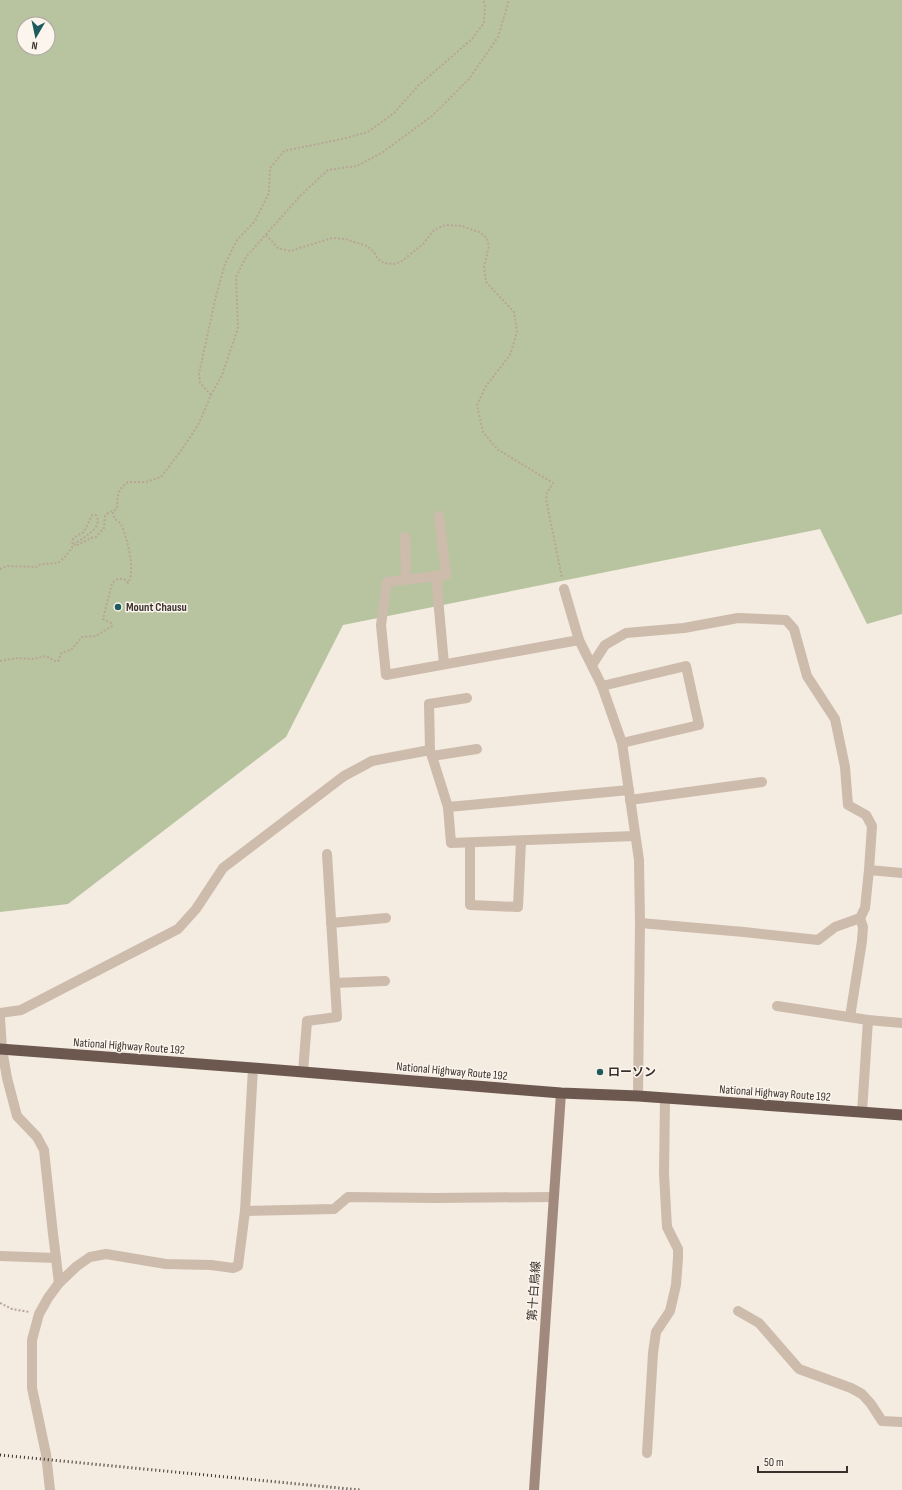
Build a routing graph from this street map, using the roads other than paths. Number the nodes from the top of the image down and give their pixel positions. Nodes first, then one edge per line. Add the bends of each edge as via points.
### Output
1 (439, 516) dead end
2 (405, 537) dead end
3 (436, 576) junction
4 (406, 579) junction
5 (564, 589) road end
6 (579, 640) junction
7 (444, 664) junction
8 (592, 665) junction
9 (602, 686) junction
10 (467, 698) dead end
11 (622, 743) junction
12 (477, 749) dead end
13 (431, 753) junction
14 (762, 782) dead end
15 (628, 790) junction
16 (630, 800) junction
17 (448, 807) junction
18 (635, 836) junction
19 (521, 841) junction
20 (470, 843) junction
21 (327, 854) dead end
22 (870, 870) junction
23 (902, 873) edge
24 (386, 918) dead end
25 (860, 918) junction
26 (330, 923) junction
27 (640, 923) junction
28 (385, 982) dead end
29 (335, 983) junction
30 (777, 1006) dead end
31 (0, 1013) edge
32 (850, 1017) junction
33 (0, 1018) edge
34 (868, 1020) junction
35 (902, 1023) edge
36 (1, 1049) edge
37 (253, 1068) junction
38 (303, 1072) junction
39 (560, 1093) junction
40 (638, 1096) junction
41 (665, 1098) junction
42 (862, 1112) junction
43 (902, 1115) edge
44 (553, 1198) junction
45 (245, 1211) junction
46 (0, 1256) edge
47 (56, 1258) junction
48 (59, 1283) junction
49 (738, 1311) dead end
50 (902, 1422) edge
51 (647, 1454) dead end
52 (50, 1490) edge
53 (534, 1490) edge

1 - 3 street via 446,575
2 - 4 street
3 - 4 street
3 - 7 street
4 - 7 street via 386,582 381,625 386,675
5 - 6 street
6 - 7 street
6 - 8 street
8 - 9 street
8 - 22 street via 605,645 626,633 684,628 738,618 786,620 794,629 807,676 835,719 845,767 848,805 866,815 872,826
9 - 11 street
9 - 11 street via 686,666 699,725
10 - 13 street via 429,704
11 - 15 street
12 - 13 street
13 - 17 street
13 - 31 street via 372,761 344,776 224,868 196,909 178,929 22,1010
14 - 16 street
15 - 16 street
15 - 17 street
16 - 18 street
17 - 20 street via 451,844
18 - 19 street
18 - 27 street via 639,860
19 - 20 street
19 - 20 street via 518,908 470,905
21 - 26 street
22 - 23 street
22 - 25 street via 865,908
24 - 26 street
25 - 27 street via 835,927 818,940
25 - 32 street via 863,927 862,941
26 - 29 street
27 - 40 street
28 - 29 street
29 - 38 street via 337,1017 307,1020
30 - 32 street
32 - 34 street
33 - 36 street
34 - 35 street
34 - 42 street
36 - 37 highway, National Highway Route 192
36 - 47 street via 17,1116 38,1137 44,1150
37 - 38 highway, National Highway Route 192
37 - 45 street
38 - 39 highway, National Highway Route 192
39 - 40 highway, National Highway Route 192
39 - 44 main road, 第十白鳥線
40 - 41 highway, National Highway Route 192
41 - 42 highway, National Highway Route 192
41 - 51 street via 664,1174 667,1227 678,1249 678,1258 676,1285 670,1311 656,1332
42 - 43 highway, National Highway Route 192
44 - 45 street via 348,1196 334,1209
44 - 53 main road, 第十白鳥線
45 - 48 street via 238,1266 232,1268 166,1264 106,1254 90,1257
46 - 47 street
47 - 48 street
48 - 52 street via 39,1314 32,1340 32,1388 46,1454
49 - 50 street via 759,1323 799,1369 862,1394 882,1421

